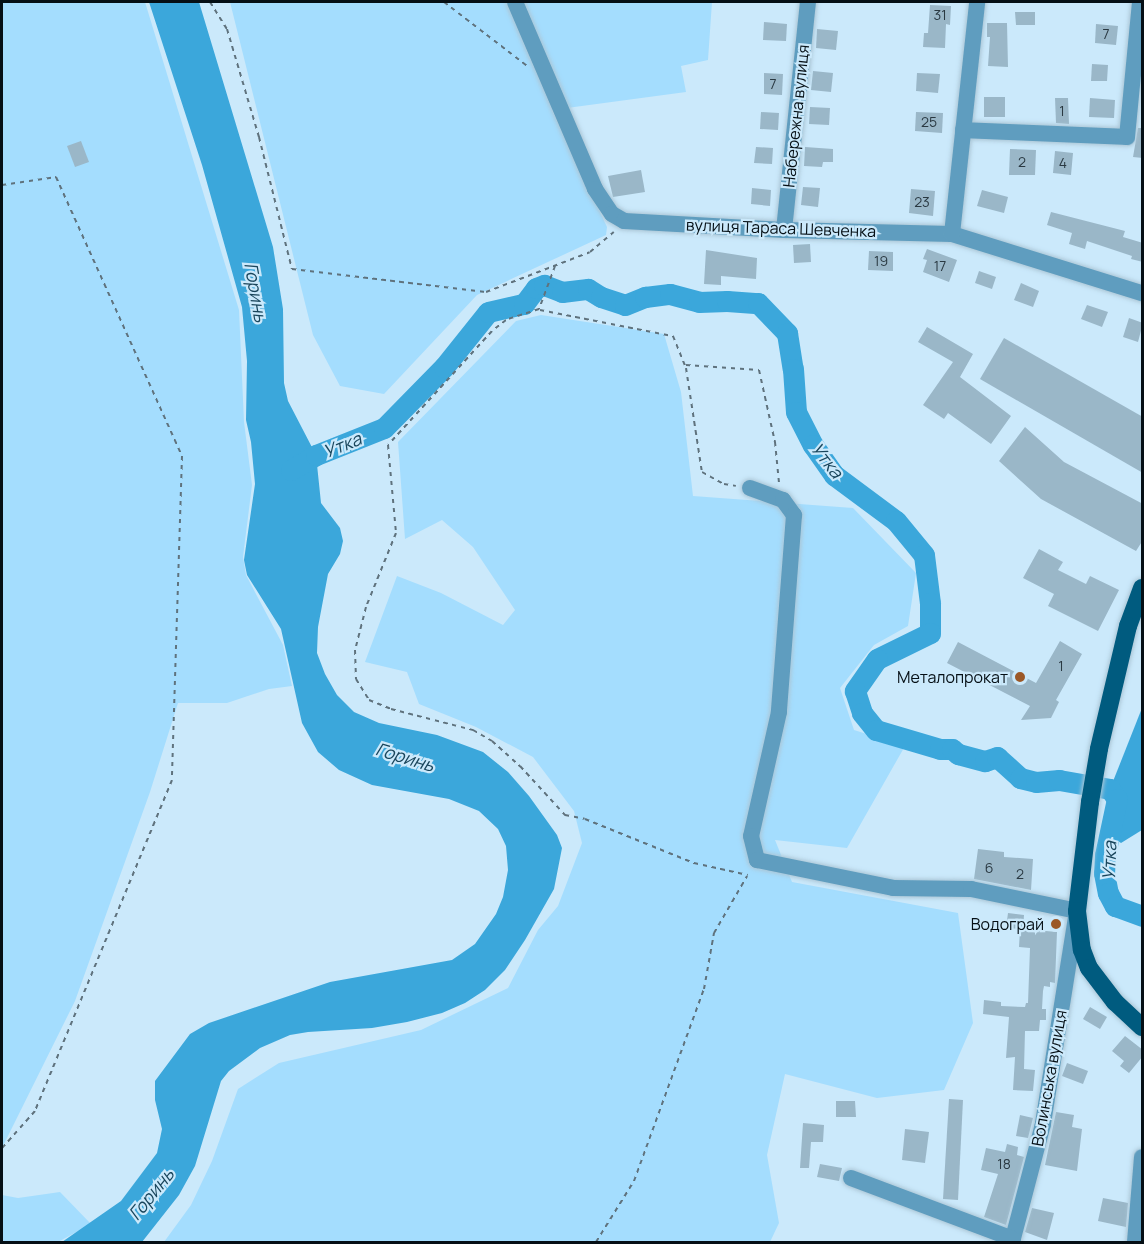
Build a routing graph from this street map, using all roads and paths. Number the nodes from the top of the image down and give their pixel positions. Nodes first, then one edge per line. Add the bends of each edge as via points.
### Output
1 (210, 2) edge
2 (444, 2) edge
3 (515, 2) edge
4 (808, 2) edge
5 (976, 2) edge
6 (1140, 2) edge
7 (549, 82) junction
8 (963, 130) junction
9 (2, 185) edge
10 (618, 218) junction
11 (784, 230) junction
12 (952, 234) junction
13 (555, 266) junction
14 (1143, 292) edge
15 (539, 309) junction
16 (685, 365) junction
17 (750, 488) joint
18 (783, 500) junction
19 (1143, 588) edge
20 (757, 861) junction
21 (748, 875) junction
22 (1077, 911) junction
23 (1143, 1027) edge
24 (2, 1148) edge
25 (1143, 1157) edge
26 (851, 1178) dead end
27 (1012, 1241) edge
28 (596, 1242) edge
29 (1135, 1242) edge

1 - 13 path via 227,29 292,269 486,292
2 - 7 path
3 - 7 street
4 - 11 street, Набережна вулиця
5 - 8 street
6 - 8 street via 1127,138
7 - 10 street via 595,189
8 - 12 street
9 - 24 path via 56,177 182,456 172,780 34,1111
10 - 11 street, вулиця Тараса Шевченка
10 - 13 path via 608,239 590,252
11 - 12 street, вулиця Тараса Шевченка
12 - 14 street, вулиця Тараса Шевченка
13 - 15 path
15 - 16 path via 673,336
15 - 21 path via 506,321 492,331 388,445 396,533 366,608 355,650 356,679 369,700 473,730 492,741 565,815 585,819 693,863
16 - 17 path via 702,472 724,484
16 - 18 path via 759,370
17 - 18 street
18 - 20 street via 794,515 788,612 779,712 751,836
19 - 22 main road via 1128,626 1099,749
20 - 21 path
20 - 22 street via 893,888 971,890
21 - 28 path via 714,933 704,989 634,1181
22 - 23 main road via 1082,950 1089,968 1115,1002
22 - 27 street, Волинська вулиця via 1043,1124
25 - 29 street
26 - 27 street

